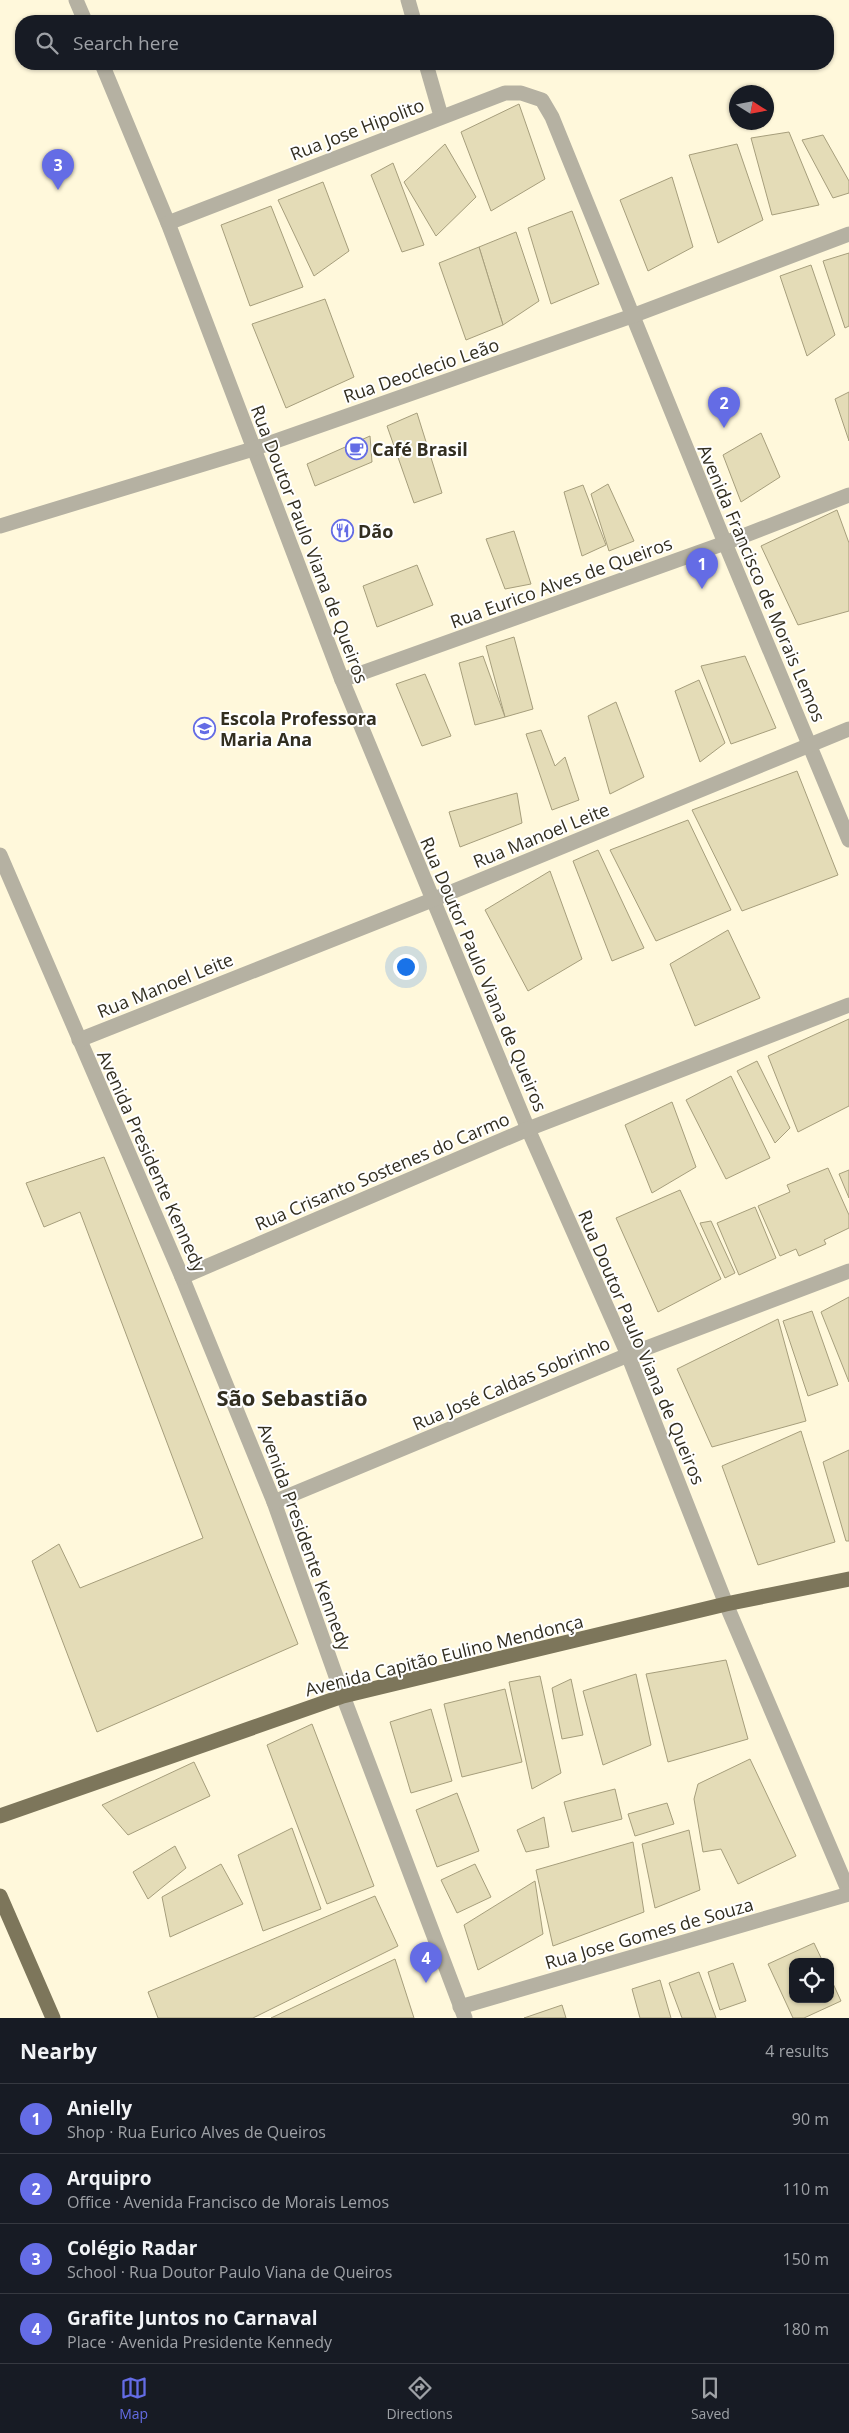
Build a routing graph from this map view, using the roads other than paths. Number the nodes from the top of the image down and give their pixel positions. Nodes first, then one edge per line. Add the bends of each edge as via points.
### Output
1 (76, 0) edge
2 (408, 0) edge
3 (82, 15) edge
4 (412, 15) edge
5 (105, 70) edge
6 (428, 70) edge
7 (441, 116) junction
8 (552, 117) joint
9 (168, 222) junction
10 (849, 234) edge
11 (632, 316) junction
12 (253, 449) junction
13 (849, 495) edge
14 (0, 526) edge
15 (725, 543) junction
16 (342, 680) junction
17 (849, 729) edge
18 (810, 745) junction
19 (849, 840) edge
20 (0, 855) edge
21 (432, 900) junction
22 (849, 1005) edge
23 (79, 1040) junction
24 (528, 1128) junction
25 (849, 1271) edge
26 (182, 1276) junction
27 (628, 1355) junction
28 (274, 1502) junction
29 (849, 1580) edge
30 (726, 1604) junction
31 (343, 1696) junction
32 (0, 1816) edge
33 (849, 1893) edge
34 (0, 1896) edge
35 (462, 2013) edge
36 (54, 2018) edge

1 - 3 street
2 - 4 street
5 - 9 street, Rua Doutor Paulo Viana de Queiros
6 - 7 street
7 - 8 street, Rua Jose Hipolito via 505,93 521,93 542,100
7 - 9 street, Rua Jose Hipolito
8 - 11 street, Avenida Francisco de Morais Lemos
9 - 12 street, Rua Doutor Paulo Viana de Queiros
10 - 11 street, Rua Deoclecio Leão
11 - 12 street, Rua Deoclecio Leão
11 - 15 street, Avenida Francisco de Morais Lemos
12 - 14 street, Rua Deoclecio Leão
12 - 16 street, Rua Doutor Paulo Viana de Queiros
13 - 15 street, Rua Eurico Alves de Queiros
15 - 16 street, Rua Eurico Alves de Queiros
15 - 18 street, Avenida Francisco de Morais Lemos
16 - 21 street, Rua Doutor Paulo Viana de Queiros
17 - 18 street, Rua Manoel Leite
18 - 19 street, Avenida Francisco de Morais Lemos
18 - 21 street, Rua Manoel Leite
20 - 23 street, Avenida Presidente Kennedy
21 - 23 street, Rua Manoel Leite
21 - 24 street, Rua Doutor Paulo Viana de Queiros
22 - 24 street, Rua Crisanto Sostenes do Carmo
23 - 26 street, Avenida Presidente Kennedy
24 - 26 street, Rua Crisanto Sostenes do Carmo
24 - 27 street, Rua Doutor Paulo Viana de Queiros
25 - 27 street, Rua José Caldas Sobrinho
26 - 28 street, Avenida Presidente Kennedy
27 - 28 street, Rua José Caldas Sobrinho
27 - 30 street, Rua Doutor Paulo Viana de Queiros
28 - 31 street, Avenida Presidente Kennedy
29 - 30 main road, Avenida Capitão Eulino Mendonça
30 - 31 main road, Avenida Capitão Eulino Mendonça
30 - 33 street, Rua Doutor Paulo Viana de Queiros
31 - 32 main road, Avenida Capitão Eulino Mendonça
31 - 35 street, Avenida Presidente Kennedy
33 - 35 street, Rua Jose Gomes de Souza
34 - 36 main road

